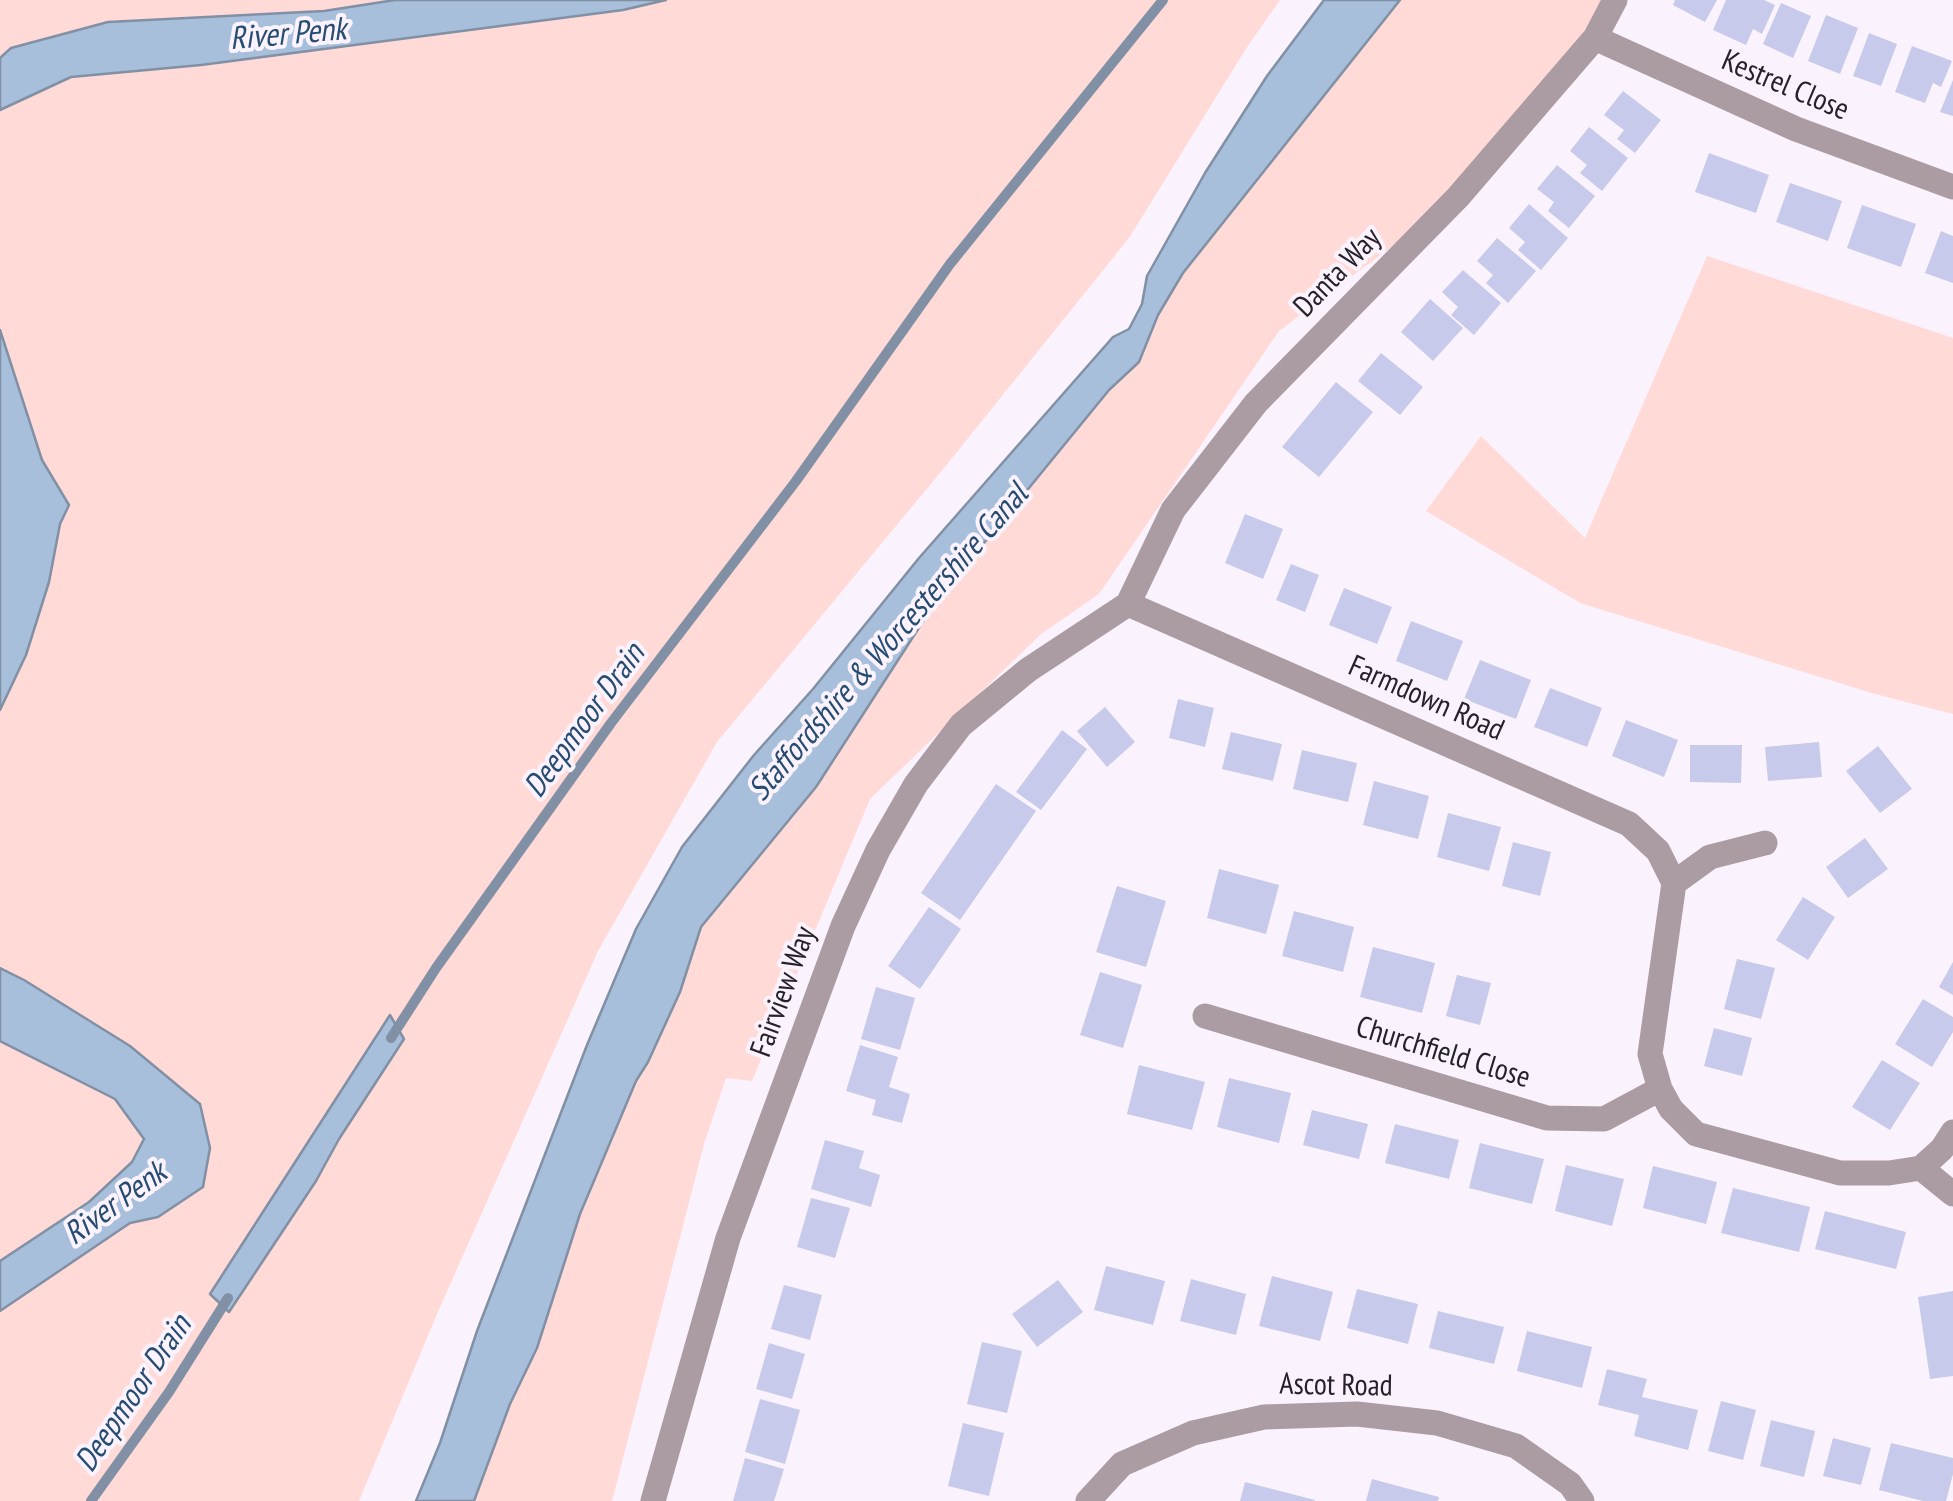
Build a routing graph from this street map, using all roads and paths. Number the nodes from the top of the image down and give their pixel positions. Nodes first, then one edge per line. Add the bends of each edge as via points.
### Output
1 (1615, 0) edge
2 (1595, 38) junction
3 (1953, 187) edge
4 (1128, 604) junction
5 (1765, 843) dead end
6 (1674, 883) junction
7 (1205, 1016) dead end
8 (1660, 1089) junction
9 (1953, 1132) edge
10 (1920, 1168) junction
11 (1953, 1194) edge
12 (654, 1501) edge
13 (1088, 1501) edge
14 (1582, 1501) edge

1 - 2 street, Danta Way
2 - 3 street, Kestrel Close via 1796,129
2 - 4 street, Danta Way via 1458,197 1256,404 1173,510
4 - 6 street, Farmdown Road via 1629,824 1658,850
4 - 12 street, Fairview Way via 1028,670 960,726 878,850 843,926 728,1238
5 - 6 street via 1710,856
6 - 8 street via 1650,1054
7 - 8 street, Churchfield Close via 1547,1118 1604,1119
8 - 10 street via 1696,1134 1840,1172
9 - 10 street
10 - 11 street
13 - 14 street, Ascot Road via 1122,1464 1193,1432 1264,1417 1356,1414 1438,1423 1516,1446 1570,1484

